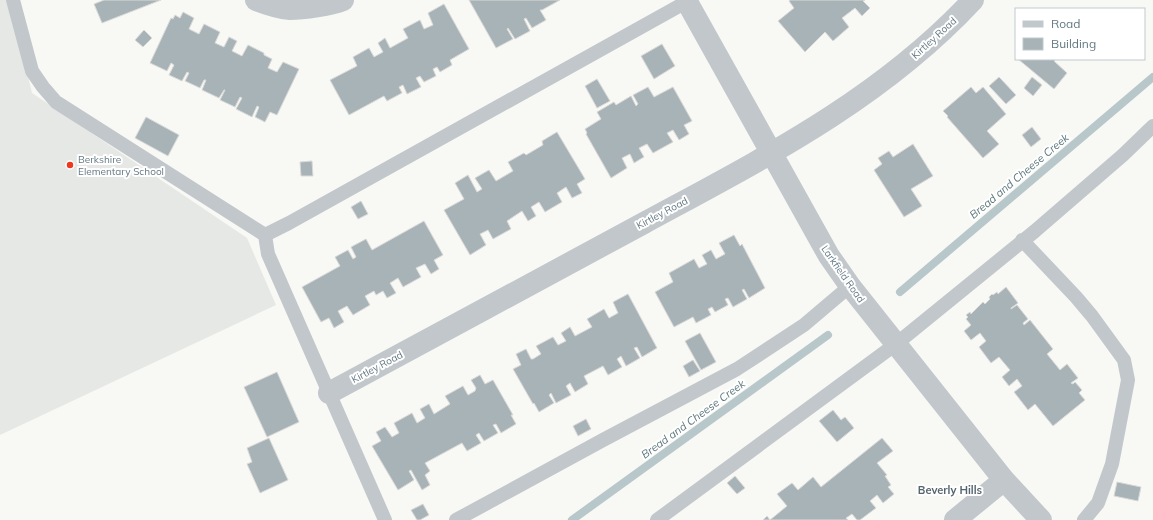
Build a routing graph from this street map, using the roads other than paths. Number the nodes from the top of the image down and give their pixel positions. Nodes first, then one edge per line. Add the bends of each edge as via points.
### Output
1 (12, 0) edge
2 (256, 0) edge
3 (343, 0) edge
4 (973, 0) edge
5 (688, 1) edge
6 (1153, 126) edge
7 (771, 154) junction
8 (265, 235) junction
9 (1022, 240) junction
10 (850, 286) junction
11 (896, 344) junction
12 (329, 393) junction
13 (1004, 480) junction
14 (385, 520) edge
15 (456, 520) edge
16 (657, 520) edge
17 (955, 520) edge
18 (1041, 520) edge
19 (1084, 520) edge

1 - 8 lane via 32,71 56,102
2 - 3 street via 290,9
4 - 7 street, Kirtley Road via 953,22 884,81 848,107
5 - 7 street, Larkfield Road
5 - 8 lane
6 - 9 lane via 1117,160
7 - 10 street, Larkfield Road via 829,256
7 - 12 street, Kirtley Road
8 - 12 lane via 268,254
9 - 11 lane
9 - 19 lane via 1076,297 1124,360 1128,380 1112,464 1098,503
10 - 11 street, Larkfield Road
10 - 15 lane via 804,325 737,369
11 - 13 street, Larkfield Road
11 - 16 lane
12 - 14 lane
13 - 17 street
13 - 18 street, Larkfield Road

